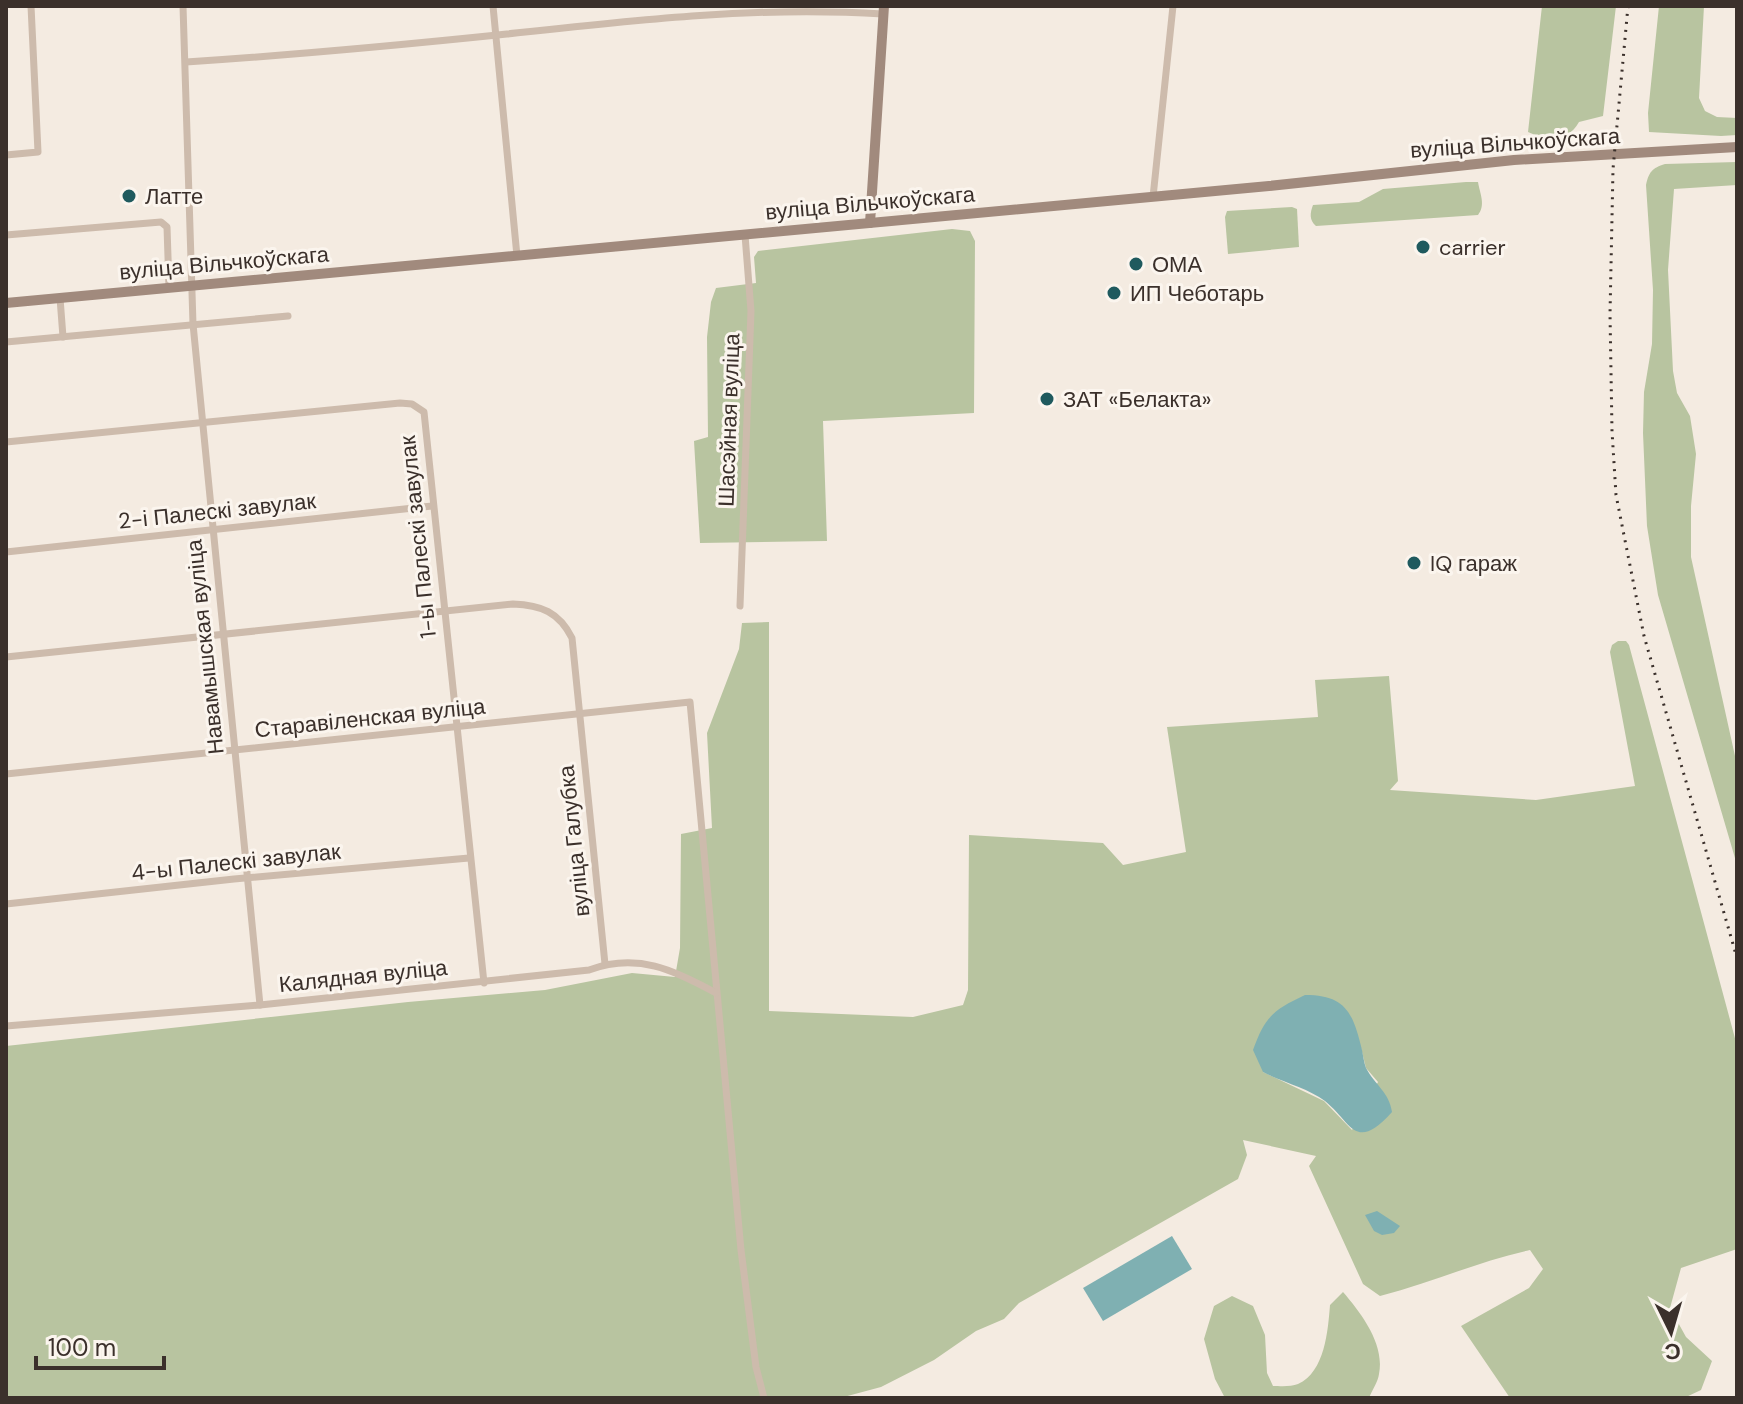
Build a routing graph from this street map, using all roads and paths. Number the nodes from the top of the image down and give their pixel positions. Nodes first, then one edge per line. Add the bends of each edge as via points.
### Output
1 (31, 6) edge
2 (183, 6) edge
3 (493, 6) edge
4 (1173, 6) edge
5 (699, 10) edge
6 (884, 10) edge
7 (495, 35) junction
8 (186, 62) junction
9 (1737, 147) edge
10 (6, 155) edge
11 (1153, 197) junction
12 (870, 223) junction
13 (6, 235) edge
14 (745, 235) junction
15 (517, 256) junction
16 (191, 285) junction
17 (169, 287) junction
18 (60, 298) junction
19 (6, 303) edge
20 (288, 316) dead end
21 (193, 324) junction
22 (63, 337) junction
23 (6, 342) edge
24 (202, 423) junction
25 (6, 442) edge
26 (432, 506) junction
27 (212, 530) junction
28 (6, 552) edge
29 (740, 606) dead end
30 (444, 610) junction
31 (223, 636) junction
32 (6, 657) edge
33 (578, 715) junction
34 (457, 727) junction
35 (234, 750) junction
36 (6, 774) edge
37 (469, 858) junction
38 (247, 878) junction
39 (6, 904) edge
40 (605, 964) junction
41 (484, 983) junction
42 (716, 993) junction
43 (260, 1005) junction
44 (6, 1026) edge
45 (764, 1398) edge

1 - 10 street via 38,152
2 - 8 street, Навамышская вуліца
3 - 7 street
4 - 11 street
5 - 6 street
5 - 7 street
6 - 12 main road
7 - 8 street
7 - 15 street
8 - 16 street, Навамышская вуліца
9 - 11 main road, вуліца Вільчкоўскага via 1514,160
11 - 12 main road, вуліца Вільчкоўскага
12 - 14 main road, вуліца Вільчкоўскага
13 - 17 street via 161,222 167,227
14 - 15 main road, вуліца Вільчкоўскага
14 - 29 street, Шасэйная вуліца via 751,311
15 - 16 main road, вуліца Вільчкоўскага
16 - 17 main road, вуліца Вільчкоўскага
16 - 21 street, Навамышская вуліца
17 - 18 main road, вуліца Вільчкоўскага
18 - 19 main road, вуліца Вільчкоўскага
18 - 22 street
20 - 21 street
21 - 22 street
21 - 24 street, Навамышская вуліца
22 - 23 street
24 - 25 street, 1-ы Палескі завулак
24 - 26 street, 1-ы Палескі завулак via 412,404 424,412
24 - 27 street, Навамышская вуліца
26 - 27 street, 2-і Палескі завулак
26 - 30 street, 1-ы Палескі завулак
27 - 28 street, 2-і Палескі завулак
27 - 31 street, Навамышская вуліца
30 - 31 street, вуліца Галубка
30 - 33 street, вуліца Галубка via 513,604 536,605 552,613 572,638
30 - 34 street, 1-ы Палескі завулак
31 - 32 street, вуліца Галубка
31 - 35 street, Навамышская вуліца
33 - 34 street, Старавіленская вуліца
33 - 40 street, вуліца Галубка
33 - 42 street, Старавіленская вуліца via 690,702
34 - 35 street, Старавіленская вуліца
34 - 37 street, 1-ы Палескі завулак
35 - 36 street, Старавіленская вуліца
35 - 38 street, Навамышская вуліца
37 - 38 street, 4-ы Палескі завулак
37 - 41 street, 1-ы Палескі завулак
38 - 39 street, 4-ы Палескі завулак
38 - 43 street, Навамышская вуліца
40 - 41 street, Калядная вуліца
40 - 42 street, Калядная вуліца via 634,962 673,970
41 - 43 street, Калядная вуліца
42 - 45 street via 741,1250
43 - 44 street, Калядная вуліца

